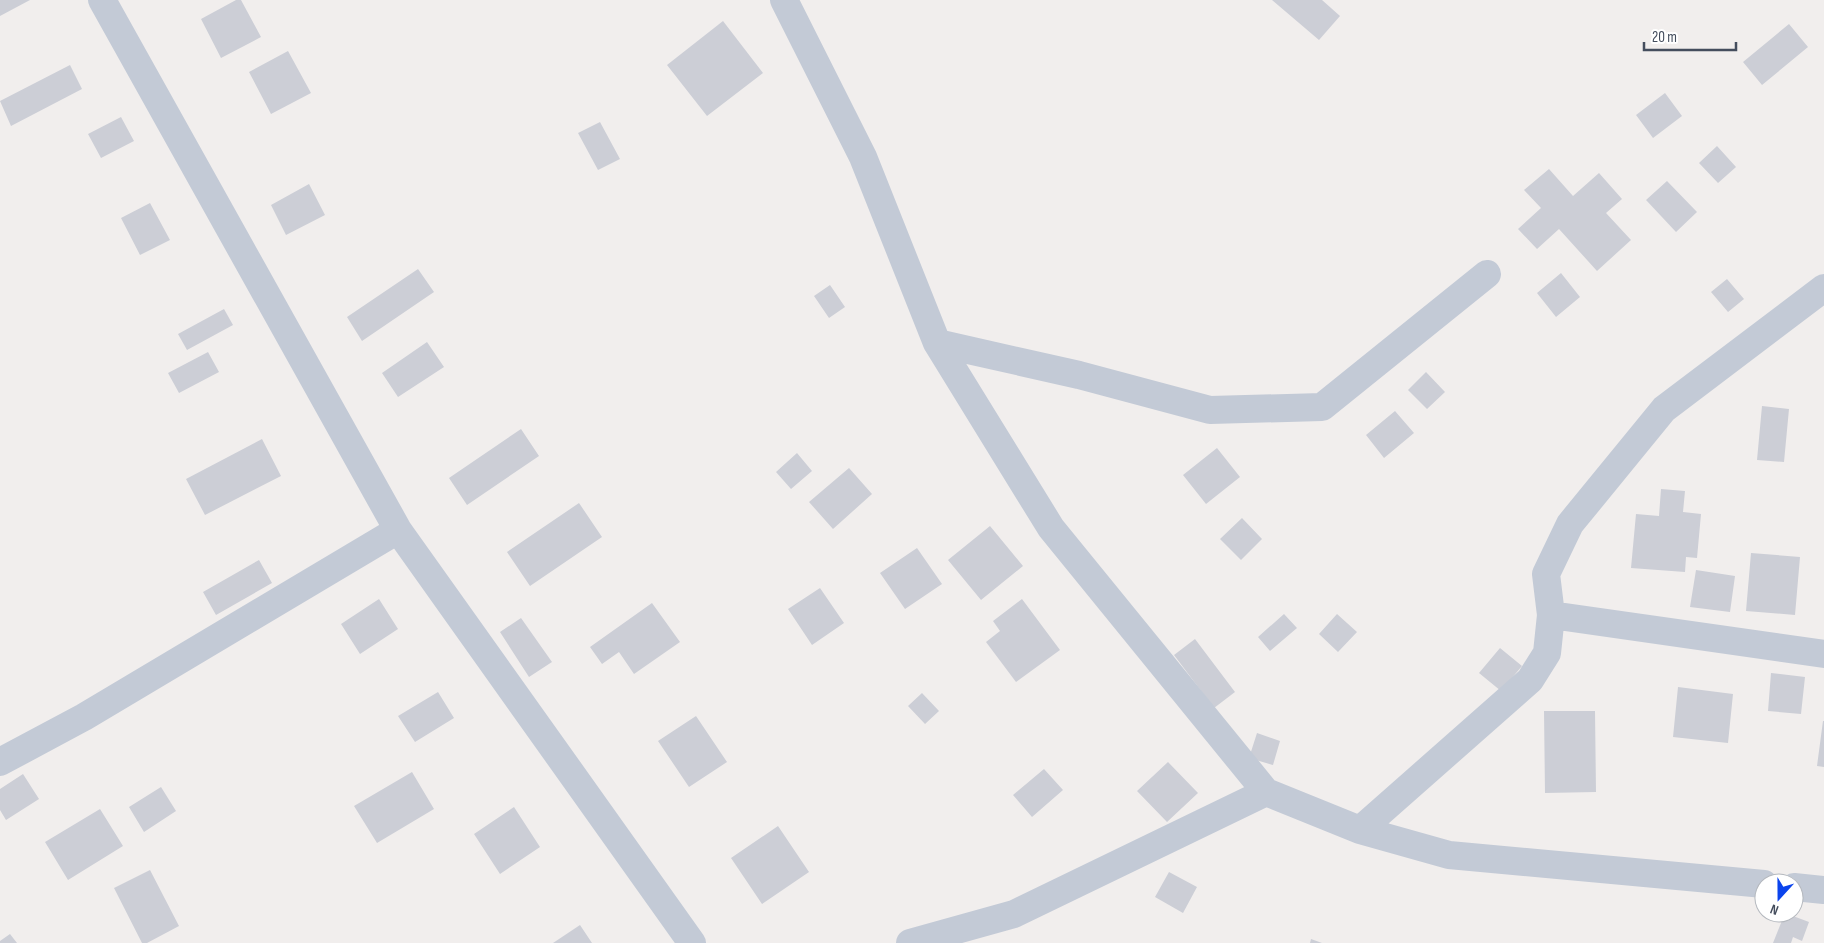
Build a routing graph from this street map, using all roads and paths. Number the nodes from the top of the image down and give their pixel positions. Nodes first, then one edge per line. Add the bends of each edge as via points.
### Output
1 (102, 0) edge
2 (784, 0) edge
3 (1486, 274) dead end
4 (1824, 288) edge
5 (937, 343) junction
6 (398, 530) junction
7 (1551, 615) junction
8 (1824, 654) edge
9 (0, 762) edge
10 (1266, 792) junction
11 (1360, 830) junction
12 (1754, 883) edge
13 (1804, 888) edge
14 (1824, 890) edge
15 (692, 943) edge
16 (910, 943) edge

1 - 6 street
2 - 5 street via 864,157
3 - 5 street via 1322,407 1210,410 1079,375
4 - 7 street via 1664,409 1570,524 1546,574
5 - 10 street via 1051,528
6 - 9 street via 84,717
6 - 15 street
7 - 8 street
7 - 11 street via 1547,653 1530,680
10 - 11 street
10 - 16 street via 1014,914
11 - 12 street via 1449,855
13 - 14 street

